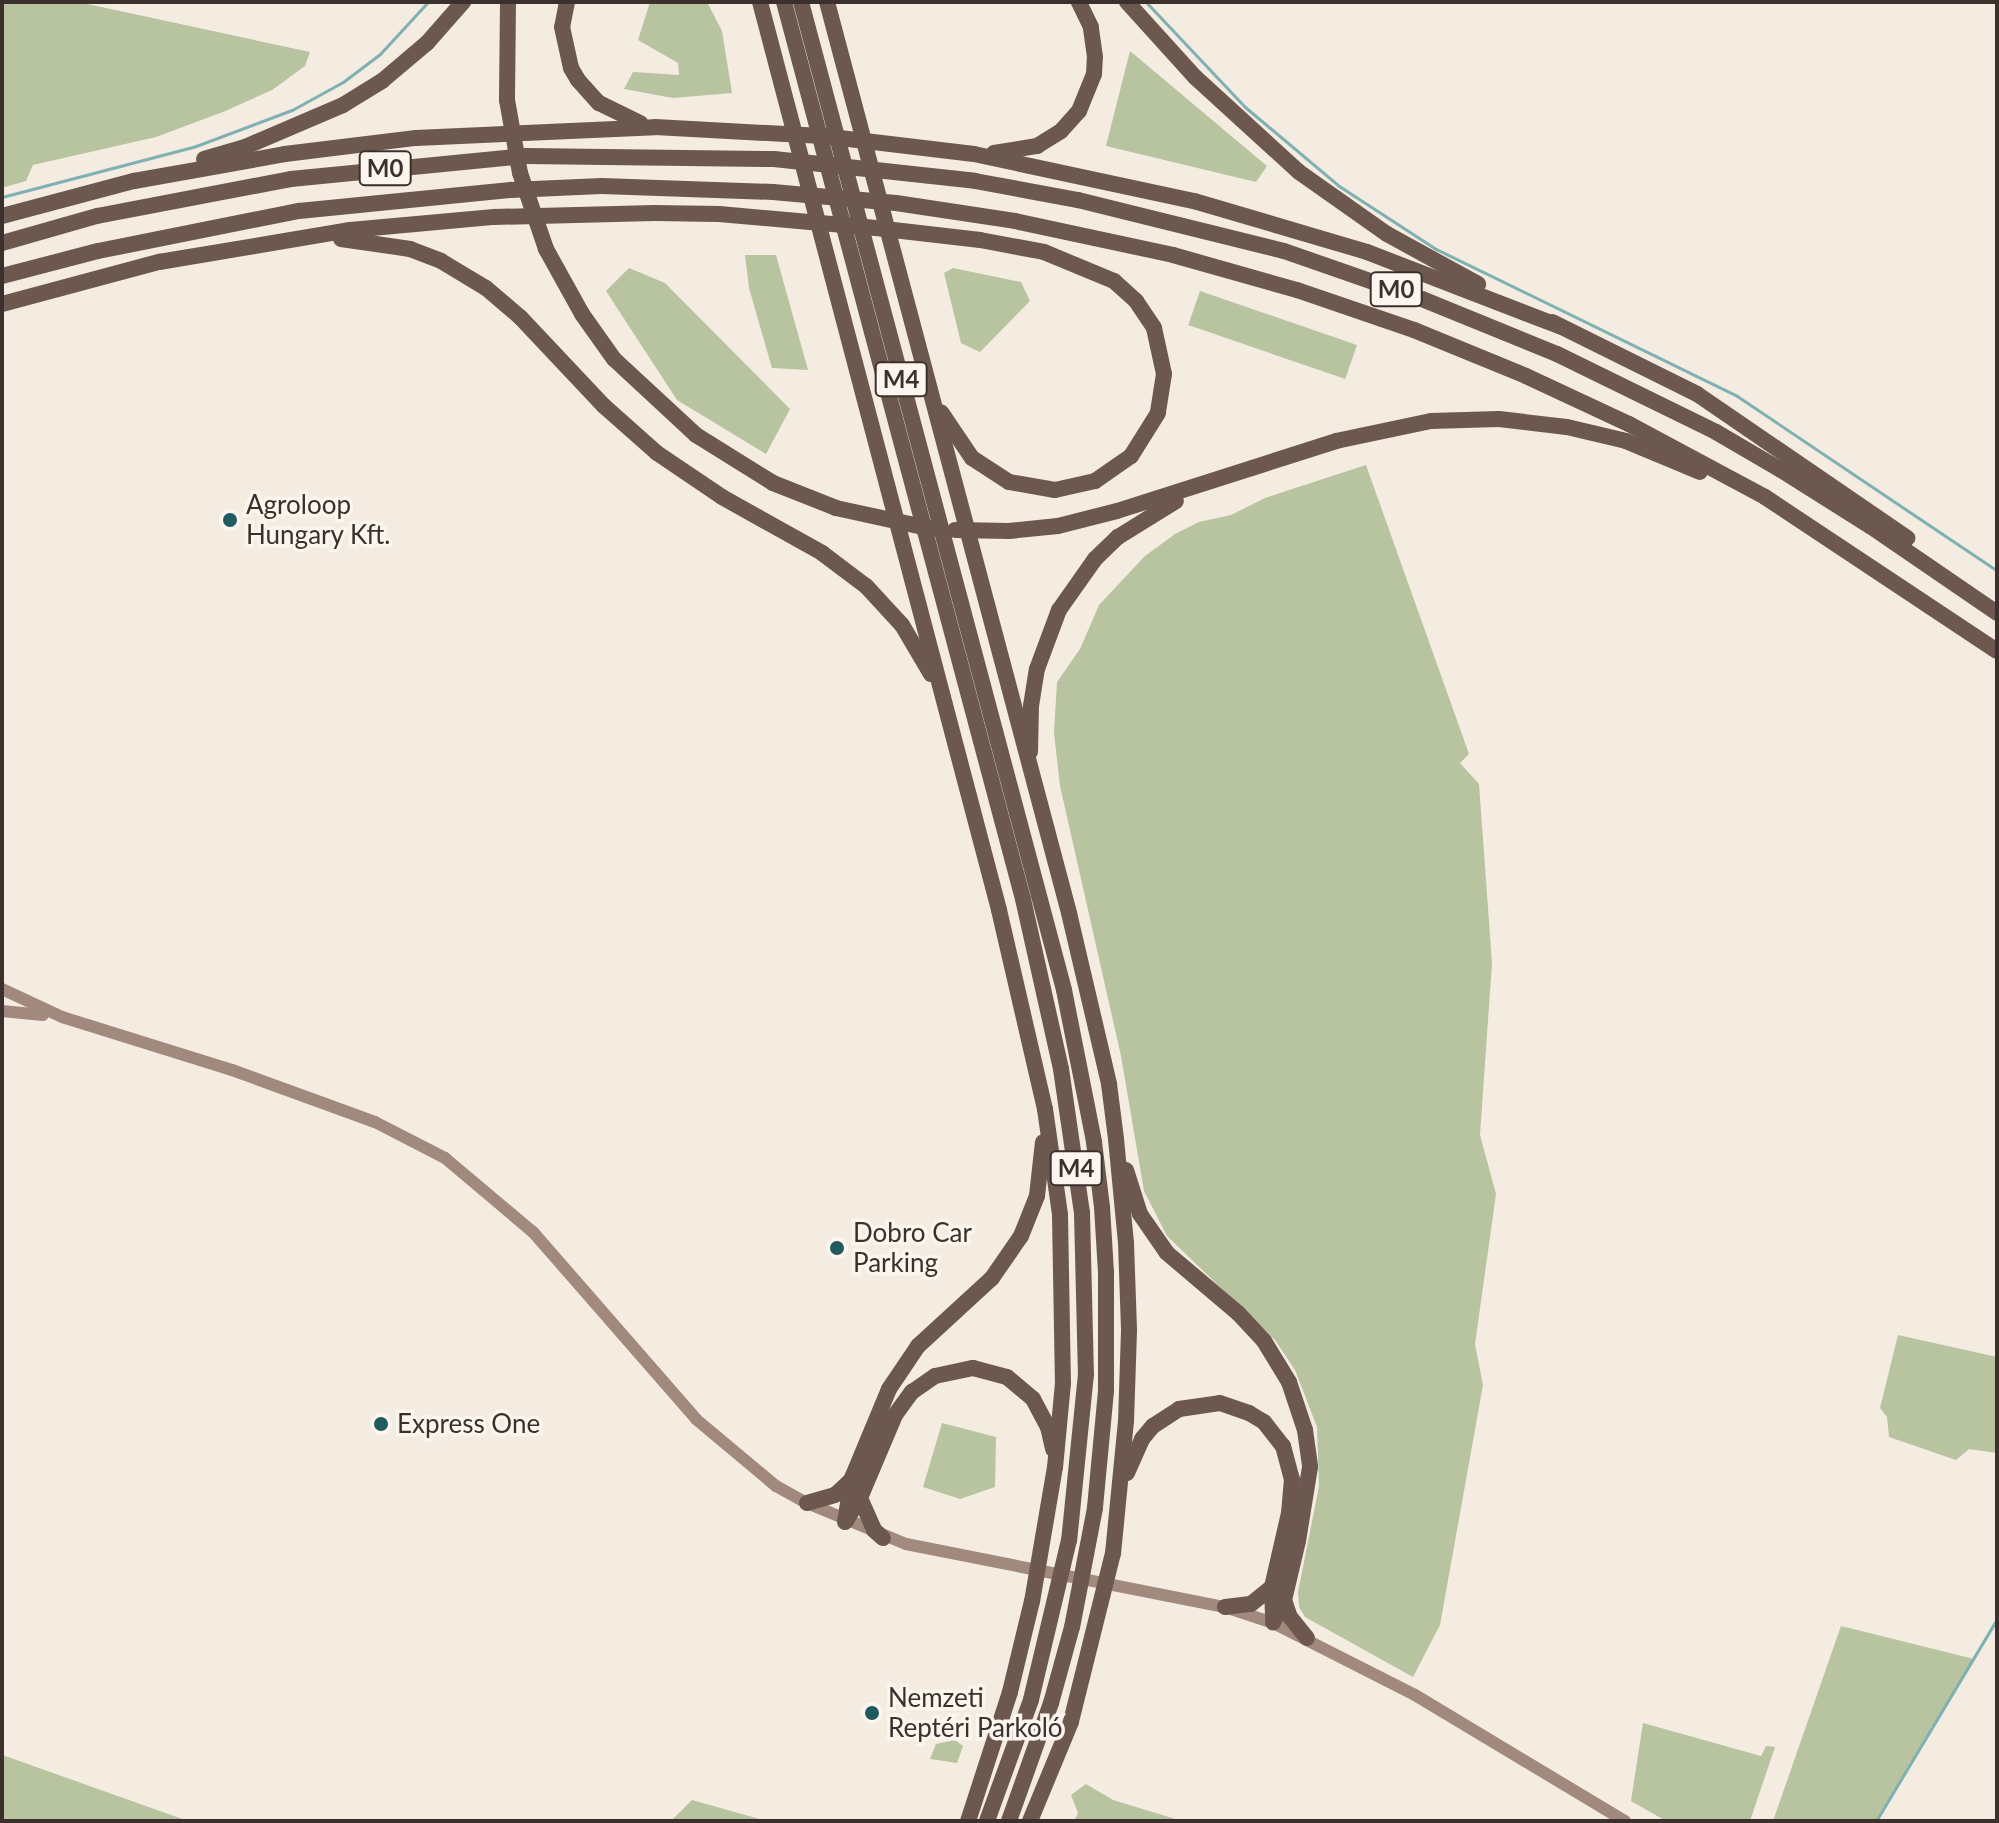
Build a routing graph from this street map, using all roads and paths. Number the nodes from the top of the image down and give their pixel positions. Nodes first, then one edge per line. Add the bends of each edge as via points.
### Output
1 (463, 2) edge
2 (508, 2) edge
3 (567, 2) edge
4 (757, 2) edge
5 (784, 2) edge
6 (801, 2) edge
7 (827, 2) edge
8 (835, 2) edge
9 (1079, 2) edge
10 (1127, 2) edge
11 (838, 45) junction
12 (655, 127) junction
13 (974, 154) junction
14 (134, 181) junction
15 (2, 216) edge
16 (287, 239) junction
17 (2, 243) edge
18 (2, 276) edge
19 (2, 304) edge
20 (1559, 326) junction
21 (925, 374) junction
22 (1217, 481) junction
23 (1765, 497) junction
24 (1958, 585) junction
25 (1997, 613) edge
26 (1997, 651) edge
27 (955, 741) junction
28 (1034, 779) junction
29 (2, 989) edge
30 (2, 1011) edge
31 (62, 1017) junction
32 (1045, 1109) junction
33 (1116, 1139) junction
34 (1055, 1467) junction
35 (852, 1478) junction
36 (1120, 1492) junction
37 (860, 1498) junction
38 (807, 1503) junction
39 (845, 1522) junction
40 (883, 1538) junction
41 (1278, 1593) junction
42 (1225, 1607) junction
43 (1273, 1623) junction
44 (1307, 1638) junction
45 (968, 1821) edge
46 (987, 1821) edge
47 (1009, 1821) edge
48 (1030, 1821) edge
49 (1625, 1821) edge

1 - 14 highway via 427,43 343,105 245,147
2 - 22 highway via 510,124 546,249 614,359 696,435 745,468 836,508 929,528 1009,531 1058,526
3 - 12 highway via 562,27 578,80 615,114
4 - 27 highway
5 - 46 highway, M4 via 1046,993 1074,1143 1086,1283 1084,1403 1069,1540 1031,1700
6 - 47 highway, M4 via 1081,1065 1096,1155 1106,1272 1106,1391 1089,1547 1051,1703
7 - 11 highway
8 - 11 highway
9 - 13 highway via 1091,27 1095,57 1079,111 1037,146
10 - 20 highway via 1195,77 1299,172 1387,234
11 - 21 highway
12 - 13 highway via 823,136
12 - 14 highway via 416,138
13 - 20 highway via 1118,183 1310,233
14 - 15 highway
16 - 19 highway via 159,262
16 - 21 highway via 494,217 654,213 778,219 980,240 1063,257 1114,281 1154,328 1164,374 1158,413 1131,456 1095,481 1055,490 1009,482 972,458 947,424
16 - 27 highway via 358,240 410,249 486,288 633,434 701,484 822,553 881,600 931,673
17 - 24 highway, M0 via 128,210 291,179 526,156 760,159 975,181 1248,241 1490,325 1716,432
18 - 23 highway, M0 via 204,228 439,195 602,186 759,191 896,203 1015,221 1173,255 1345,305 1565,393
20 - 24 highway via 1744,423 1926,552
21 - 28 highway
22 - 23 highway via 1284,456 1388,428 1499,419 1626,441
22 - 28 highway via 1143,519 1095,559 1073,586 1048,633 1037,669 1031,706
23 - 26 highway, M0
24 - 25 highway, M0
27 - 32 highway
28 - 33 highway via 1091,999
29 - 31 main road
30 - 31 main road
31 - 38 main road via 375,1122 445,1158 533,1232 697,1420 776,1486
32 - 34 highway via 1064,1291
32 - 35 highway via 1041,1176 1021,1236 992,1278 933,1331 900,1371
33 - 36 highway via 1129,1331
33 - 41 highway via 1140,1214 1167,1253 1238,1313 1264,1341 1289,1382 1305,1430 1310,1467 1306,1507
34 - 37 highway via 1048,1427 1022,1386 984,1370 953,1370 923,1383 903,1403
34 - 45 highway via 1025,1631
35 - 38 highway via 835,1495
35 - 39 highway
36 - 41 highway via 1142,1439 1166,1416 1220,1403 1264,1422 1283,1446 1292,1479
36 - 48 highway via 1113,1553 1087,1669
37 - 39 highway
37 - 40 highway
38 - 39 main road
39 - 40 main road
40 - 42 main road
41 - 42 highway
41 - 43 highway
41 - 44 highway
42 - 43 main road
43 - 44 main road
44 - 49 main road via 1415,1695

